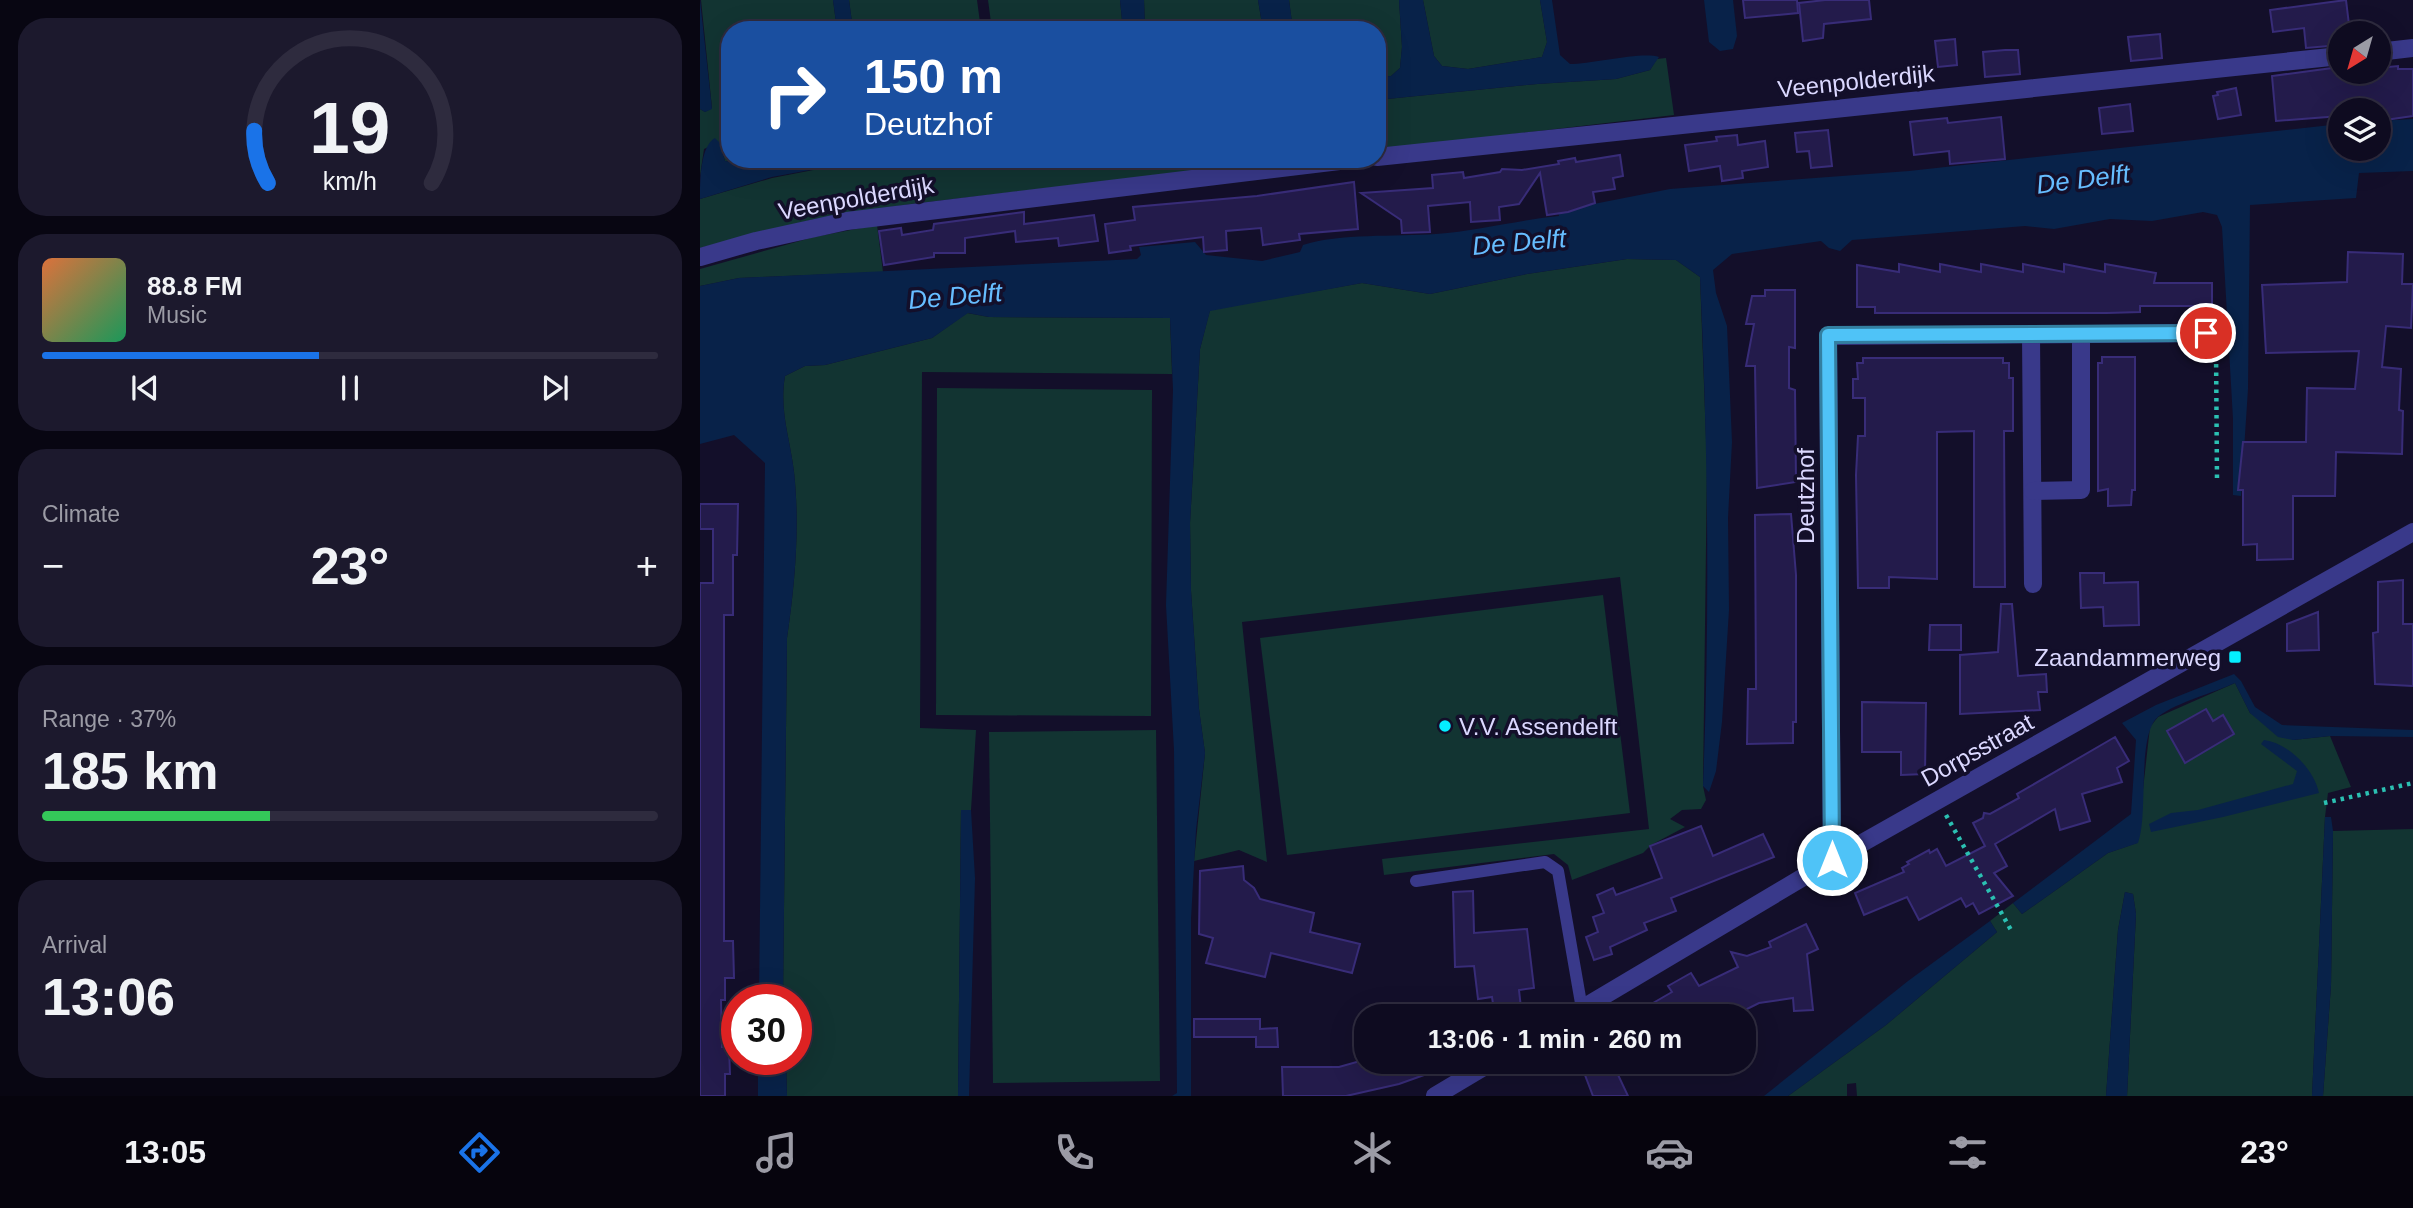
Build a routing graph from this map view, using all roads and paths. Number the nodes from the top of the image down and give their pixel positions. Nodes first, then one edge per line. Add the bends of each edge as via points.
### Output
1 (2413, 48) edge
2 (2391, 51) edge
3 (2328, 57) edge
4 (1386, 156) edge
5 (1282, 168) edge
6 (700, 257) edge
7 (2206, 333) joint
8 (2081, 334) junction
9 (2031, 335) junction
10 (2217, 480) dead end
11 (2033, 491) junction
12 (2413, 532) edge
13 (2033, 584) dead end
14 (2413, 783) edge
15 (1938, 801) junction
16 (2324, 803) dead end
17 (1832, 860) junction
18 (1416, 881) dead end
19 (2011, 930) dead end
20 (1574, 1004) edge
21 (1590, 1004) edge
22 (1472, 1074) edge
23 (1435, 1096) edge

1 - 2 street
3 - 4 street, Veenpolderdijk
5 - 6 street, Veenpolderdijk via 847,221
7 - 8 street, Deutzhof
7 - 10 path via 2216,341
8 - 9 street, Deutzhof
8 - 11 street via 2081,490
9 - 11 street
9 - 17 street, Deutzhof via 1828,335
11 - 13 street
12 - 15 street, Dorpsstraat
14 - 16 path
15 - 17 street, Dorpsstraat
15 - 19 path
17 - 21 street, Dorpsstraat
18 - 20 lane via 1545,862 1558,871
22 - 23 street

